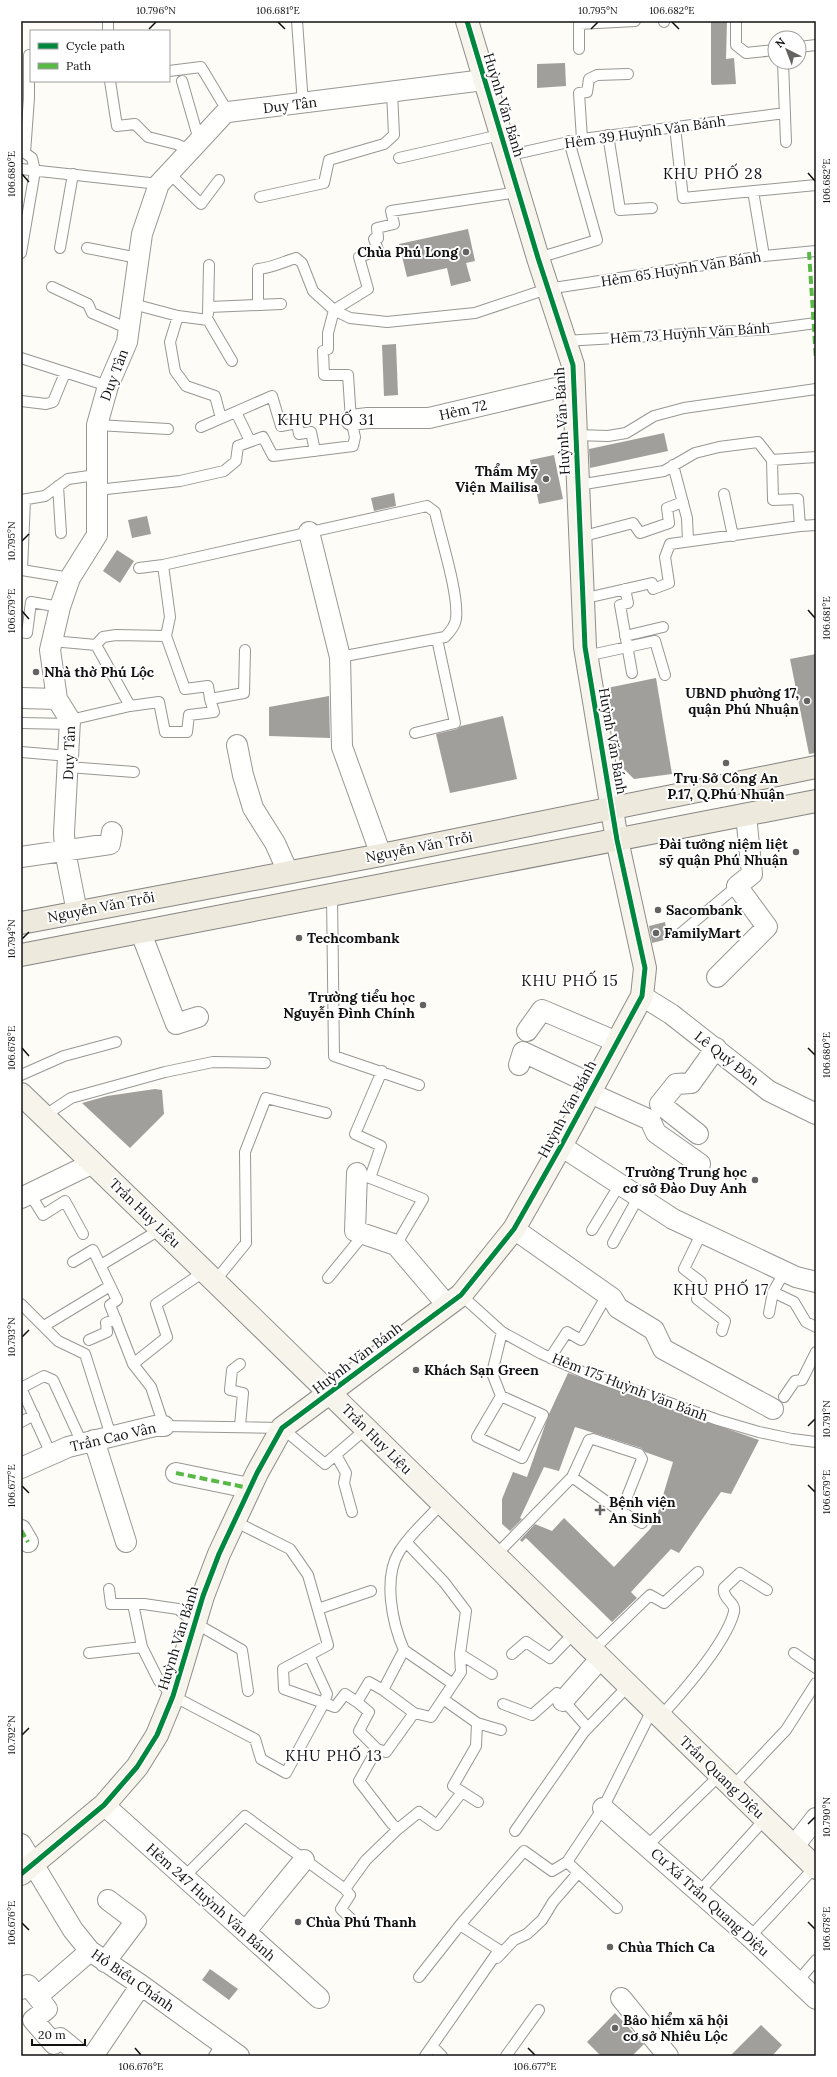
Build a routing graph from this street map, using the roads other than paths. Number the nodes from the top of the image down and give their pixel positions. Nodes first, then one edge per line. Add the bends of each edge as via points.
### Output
1 (297, 21) edge
2 (467, 21) edge
3 (635, 21) edge
4 (736, 21) edge
5 (579, 49) dead end
6 (767, 51) edge
7 (29, 55) dead end
8 (783, 70) edge
9 (170, 71) edge
10 (628, 74) dead end
11 (484, 80) junction
12 (110, 82) edge
13 (182, 82) dead end
14 (25, 84) edge
15 (392, 92) junction
16 (303, 104) junction
17 (228, 112) junction
18 (785, 113) junction
19 (675, 127) junction
20 (500, 135) junction
21 (608, 135) junction
22 (582, 139) junction
23 (570, 141) junction
24 (786, 142) dead end
25 (194, 145) junction
26 (506, 156) junction
27 (399, 158) dead end
28 (21, 169) edge
29 (35, 171) junction
30 (73, 174) junction
31 (164, 178) junction
32 (219, 180) dead end
33 (816, 185) edge
34 (518, 192) junction
35 (753, 192) junction
36 (260, 197) dead end
37 (652, 208) dead end
38 (60, 248) dead end
39 (87, 248) dead end
40 (816, 251) edge
41 (21, 253) edge
42 (764, 256) junction
43 (138, 258) junction
44 (538, 258) junction
45 (210, 265) dead end
46 (52, 287) dead end
47 (547, 289) junction
48 (132, 304) junction
49 (258, 304) junction
50 (281, 304) dead end
51 (209, 307) junction
52 (334, 310) junction
53 (178, 316) junction
54 (208, 320) junction
55 (816, 322) edge
56 (129, 329) junction
57 (564, 341) junction
58 (21, 358) edge
59 (232, 361) dead end
60 (65, 373) junction
61 (573, 384) junction
62 (108, 386) junction
63 (816, 389) edge
64 (21, 400) edge
65 (236, 412) junction
66 (221, 418) junction
67 (351, 420) junction
68 (97, 426) junction
69 (201, 427) dead end
70 (168, 428) dead end
71 (576, 435) junction
72 (250, 441) junction
73 (315, 451) junction
74 (816, 457) edge
75 (772, 460) junction
76 (673, 465) junction
77 (96, 483) junction
78 (578, 485) junction
79 (58, 486) junction
80 (724, 494) dead end
81 (23, 500) edge
82 (683, 502) junction
83 (816, 525) edge
84 (800, 526) junction
85 (310, 532) junction
86 (61, 533) dead end
87 (733, 536) junction
88 (580, 538) junction
89 (688, 541) junction
90 (163, 565) junction
91 (139, 568) dead end
92 (70, 578) junction
93 (625, 589) junction
94 (582, 599) junction
95 (60, 607) junction
96 (663, 627) dead end
97 (21, 632) edge
98 (166, 636) junction
99 (626, 636) junction
100 (437, 639) junction
101 (52, 641) junction
102 (96, 645) junction
103 (628, 648) junction
104 (245, 650) dead end
105 (586, 656) junction
106 (340, 657) junction
107 (632, 673) dead end
108 (665, 675) dead end
109 (21, 698) edge
110 (57, 699) junction
111 (210, 699) junction
112 (130, 706) junction
113 (70, 722) junction
114 (21, 723) edge
115 (415, 733) dead end
116 (237, 745) dead end
117 (21, 752) edge
118 (69, 761) junction
119 (816, 767) edge
120 (134, 772) dead end
121 (816, 802) edge
122 (612, 809) junction
123 (746, 815) junction
124 (112, 832) dead end
125 (617, 840) junction
126 (65, 851) junction
127 (381, 855) junction
128 (21, 857) edge
129 (288, 872) junction
130 (737, 886) junction
131 (332, 895) junction
132 (77, 912) junction
133 (21, 923) edge
134 (141, 933) junction
135 (681, 933) dead end
136 (21, 955) edge
137 (717, 977) dead end
138 (642, 996) junction
139 (198, 1016) dead end
140 (528, 1031) dead end
141 (116, 1042) dead end
142 (617, 1042) junction
143 (716, 1048) junction
144 (265, 1063) dead end
145 (519, 1064) dead end
146 (382, 1071) junction
147 (21, 1075) edge
148 (419, 1085) dead end
149 (592, 1089) junction
150 (21, 1094) edge
151 (326, 1113) dead end
152 (816, 1114) edge
153 (44, 1116) junction
154 (698, 1134) dead end
155 (562, 1146) junction
156 (93, 1163) junction
157 (700, 1164) dead end
158 (363, 1176) junction
159 (620, 1184) junction
160 (26, 1196) edge
161 (639, 1196) junction
162 (161, 1229) junction
163 (514, 1229) junction
164 (592, 1230) dead end
165 (702, 1232) junction
166 (83, 1234) dead end
167 (364, 1234) junction
168 (612, 1243) dead end
169 (396, 1245) junction
170 (73, 1262) dead end
171 (101, 1265) junction
172 (785, 1272) junction
173 (210, 1276) junction
174 (328, 1278) dead end
175 (816, 1282) edge
176 (110, 1286) junction
177 (773, 1292) junction
178 (607, 1295) junction
179 (454, 1300) junction
180 (21, 1304) edge
181 (769, 1313) dead end
182 (116, 1319) junction
183 (44, 1326) junction
184 (816, 1326) edge
185 (722, 1331) dead end
186 (502, 1332) junction
187 (88, 1340) dead end
188 (816, 1352) edge
189 (550, 1358) junction
190 (133, 1364) junction
191 (240, 1364) dead end
192 (21, 1388) edge
193 (331, 1393) junction
194 (502, 1396) junction
195 (779, 1403) joint
196 (34, 1415) junction
197 (21, 1422) edge
198 (164, 1426) junction
199 (240, 1426) junction
200 (282, 1428) junction
201 (367, 1428) junction
202 (96, 1440) junction
203 (816, 1442) edge
204 (51, 1454) junction
205 (336, 1454) junction
206 (21, 1468) edge
207 (176, 1473) dead end
208 (572, 1477) junction
209 (249, 1488) junction
210 (442, 1503) junction
211 (352, 1512) dead end
212 (621, 1512) junction
213 (234, 1521) junction
214 (642, 1522) dead end
215 (126, 1542) dead end
216 (406, 1543) junction
217 (496, 1555) junction
218 (698, 1572) dead end
219 (109, 1589) dead end
220 (371, 1590) dead end
221 (768, 1590) dead end
222 (133, 1604) junction
223 (318, 1609) junction
224 (195, 1623) junction
225 (574, 1633) junction
226 (142, 1647) junction
227 (404, 1650) junction
228 (89, 1653) dead end
229 (794, 1653) dead end
230 (460, 1654) junction
231 (512, 1654) dead end
232 (309, 1655) junction
233 (596, 1655) junction
234 (816, 1668) edge
235 (492, 1674) dead end
236 (816, 1683) edge
237 (453, 1684) junction
238 (628, 1686) junction
239 (383, 1690) junction
240 (248, 1691) dead end
241 (173, 1696) junction
242 (442, 1700) junction
243 (563, 1701) junction
244 (357, 1702) junction
245 (324, 1703) junction
246 (502, 1704) dead end
247 (414, 1713) junction
248 (656, 1714) junction
249 (477, 1723) junction
250 (588, 1728) junction
251 (502, 1730) dead end
252 (377, 1749) junction
253 (726, 1781) junction
254 (462, 1792) junction
255 (478, 1802) dead end
256 (104, 1805) junction
257 (603, 1808) junction
258 (816, 1818) edge
259 (766, 1819) junction
260 (398, 1829) junction
261 (515, 1831) dead end
262 (21, 1844) edge
263 (647, 1846) junction
264 (794, 1846) junction
265 (304, 1860) junction
266 (567, 1862) junction
267 (815, 1867) edge
268 (27, 1868) edge
269 (578, 1873) junction
270 (184, 1877) junction
271 (345, 1889) junction
272 (699, 1892) junction
273 (108, 1900) dead end
274 (617, 1908) dead end
275 (354, 1922) dead end
276 (460, 1925) junction
277 (245, 1932) junction
278 (750, 1937) junction
279 (97, 1956) junction
280 (816, 1960) edge
281 (486, 1967) junction
282 (419, 1977) dead end
283 (798, 1981) junction
284 (141, 1985) junction
285 (29, 1993) edge
286 (319, 1998) dead end
287 (621, 1998) dead end
288 (816, 1999) edge
289 (539, 2010) dead end
290 (432, 2046) junction
291 (218, 2049) edge
292 (665, 2055) edge
293 (82, 2056) edge
294 (93, 2056) edge
295 (239, 2056) edge
296 (425, 2056) edge
297 (442, 2056) edge
298 (506, 2056) edge

1 - 16 lane
2 - 11 street, Huỳnh Văn Bánh
3 - 5 lane via 579,24
4 - 6 lane via 736,45 746,53
7 - 14 lane
8 - 18 lane
9 - 17 lane via 201,66
10 - 22 lane via 597,75 589,79 587,92 579,93
11 - 15 street, Duy Tân
11 - 20 street, Huỳnh Văn Bánh
12 - 25 lane via 117,126 135,124 148,137 176,144
13 - 25 lane
14 - 29 lane via 25,153 32,158
15 - 16 street, Duy Tân
15 - 36 lane via 394,135 384,144 329,160 324,183
16 - 17 street, Duy Tân
17 - 25 street, Duy Tân
18 - 19 lane, Hẻm 39 Huỳnh Văn Bánh
18 - 24 lane
19 - 21 lane, Hẻm 39 Huỳnh Văn Bánh
19 - 35 lane via 683,198
20 - 26 street, Huỳnh Văn Bánh
20 - 27 lane
21 - 22 lane, Hẻm 39 Huỳnh Văn Bánh
21 - 37 lane via 620,210
22 - 23 lane, Hẻm 39 Huỳnh Văn Bánh
23 - 26 lane, Hẻm 39 Huỳnh Văn Bánh
23 - 44 lane via 597,240
25 - 31 street, Duy Tân
26 - 34 street, Huỳnh Văn Bánh
28 - 29 lane
29 - 30 lane
29 - 41 lane
30 - 31 lane
30 - 38 lane
31 - 32 lane via 201,204
31 - 43 street, Duy Tân via 142,234
33 - 35 lane
34 - 44 street, Huỳnh Văn Bánh
34 - 52 lane via 391,211 394,224 377,228 378,238 374,239 378,250 359,257 368,289
35 - 42 lane
39 - 43 lane
40 - 42 lane, Hẻm 65 Huỳnh Văn Bánh
42 - 47 lane, Hẻm 65 Huỳnh Văn Bánh
43 - 48 street, Duy Tân
44 - 47 street, Huỳnh Văn Bánh
45 - 51 lane
46 - 56 lane via 88,304 92,313
47 - 52 lane, Hẻm 65 Huỳnh Văn Bánh via 475,313 386,322 350,318
47 - 57 street, Huỳnh Văn Bánh
48 - 53 lane
48 - 56 street, Duy Tân
49 - 50 lane
49 - 51 lane
49 - 52 lane, Hẻm 65 Huỳnh Văn Bánh via 258,269 296,258 302,263 314,291
51 - 54 lane
52 - 67 lane via 328,333 328,349 322,351 324,375 348,375
53 - 54 lane
53 - 66 lane via 170,342 175,371 186,386 215,396
54 - 59 lane
55 - 57 lane, Hẻm 73 Huỳnh Văn Bánh via 771,329
56 - 62 street, Duy Tân via 127,342
57 - 61 street, Huỳnh Văn Bánh via 572,365
58 - 60 lane
60 - 62 lane
60 - 64 lane via 53,402 46,404
61 - 67 street, Hẻm 72 via 429,418
61 - 71 street, Huỳnh Văn Bánh
62 - 68 street, Duy Tân
63 - 71 lane via 684,408 654,416 626,433 608,436
65 - 66 lane
65 - 72 lane
65 - 73 lane via 272,396 281,426 298,423 300,434 311,432
66 - 69 lane
67 - 73 lane via 355,437 353,446
68 - 70 lane
68 - 77 street, Duy Tân
71 - 78 street, Huỳnh Văn Bánh
72 - 73 lane via 263,437 273,456
72 - 77 lane via 238,446 236,461 224,471 180,481
74 - 75 lane
75 - 76 lane via 758,442 695,453
75 - 84 lane via 773,500 798,499
76 - 78 lane via 664,471
76 - 82 lane
77 - 79 lane via 68,479
77 - 92 street, Duy Tân via 97,536
78 - 88 street, Huỳnh Văn Bánh
79 - 81 lane via 45,496
79 - 86 lane
80 - 87 lane
81 - 92 lane via 22,570
82 - 88 lane via 667,508 669,523 640,534 633,524
82 - 89 lane
83 - 84 lane
84 - 87 lane
85 - 90 lane
85 - 100 lane via 427,506 435,512 456,604 456,620 452,629 445,637
85 - 106 street
87 - 89 lane
88 - 94 street, Huỳnh Văn Bánh
89 - 93 lane via 670,544 665,557 669,584 653,589 652,583
90 - 91 lane
90 - 98 lane via 170,617
92 - 95 street, Duy Tân
93 - 94 lane
93 - 99 lane via 628,603 620,605
94 - 105 street, Huỳnh Văn Bánh
95 - 97 lane via 31,602 27,633
95 - 101 street, Duy Tân
96 - 99 lane
98 - 102 lane via 116,635 103,637
98 - 111 lane via 185,689 208,686
99 - 103 lane
100 - 106 lane
100 - 115 lane via 455,723
101 - 102 lane
101 - 110 street, Duy Tân via 50,650
102 - 112 lane
103 - 105 lane
103 - 107 lane
103 - 108 lane via 655,641
104 - 111 lane via 244,693
105 - 122 street, Huỳnh Văn Bánh
106 - 127 street via 342,747
109 - 110 street
110 - 113 street, Duy Tân
111 - 112 lane via 214,712 189,715 187,732 165,732 159,702
112 - 113 lane
113 - 114 lane
113 - 118 street, Duy Tân
116 - 129 street via 242,775 253,808 275,843
117 - 118 lane
118 - 120 lane
118 - 126 street, Duy Tân
119 - 122 main road, Nguyễn Văn Trỗi
121 - 123 main road
122 - 125 street, Huỳnh Văn Bánh
122 - 127 main road, Nguyễn Văn Trỗi
123 - 125 main road
123 - 130 street via 752,874
124 - 126 street via 110,844
125 - 131 main road
125 - 138 street, Huỳnh Văn Bánh via 645,968
126 - 128 street
126 - 132 street, Duy Tân
127 - 129 main road, Nguyễn Văn Trỗi
129 - 132 main road, Nguyễn Văn Trỗi
130 - 135 lane
130 - 137 street via 767,927
131 - 134 main road
131 - 146 lane via 334,1056
132 - 133 main road, Nguyễn Văn Trỗi
134 - 136 main road
134 - 139 street via 168,1026
138 - 142 street, Huỳnh Văn Bánh
138 - 143 street, Lê Quý Ðôn
140 - 142 street via 542,1010
141 - 147 lane via 64,1056
142 - 149 street, Huỳnh Văn Bánh
143 - 152 street, Lê Quý Ðôn via 769,1091
143 - 154 street via 691,1083 676,1084 660,1104
144 - 153 lane via 213,1062 164,1072 71,1098
145 - 149 street via 522,1052
146 - 148 lane
146 - 158 lane via 355,1134 381,1146
149 - 155 street, Huỳnh Văn Bánh
149 - 157 street via 650,1120 656,1132
150 - 153 street, Trần Huy Liệu
151 - 173 lane via 266,1098 245,1152 246,1243
153 - 156 street, Trần Huy Liệu
155 - 159 street
155 - 163 street, Huỳnh Văn Bánh
156 - 160 street
156 - 162 street, Trần Huy Liệu
158 - 167 street via 355,1231
158 - 169 lane via 423,1199
159 - 161 street
159 - 164 lane
160 - 166 lane via 43,1215 65,1202
161 - 165 street via 673,1219
161 - 168 lane
162 - 171 lane
162 - 173 street, Trần Huy Liệu
163 - 178 street
163 - 179 street, Huỳnh Văn Bánh
165 - 172 street
165 - 185 lane via 684,1269 701,1282 696,1299 725,1321
167 - 169 street
167 - 174 lane
169 - 179 street
170 - 171 lane via 93,1250
171 - 176 lane
172 - 175 street
172 - 177 lane
173 - 190 lane via 156,1304 167,1337
173 - 193 street, Trần Huy Liệu
176 - 182 lane via 117,1300 110,1305
176 - 183 lane
177 - 181 lane
177 - 184 lane via 794,1302 806,1322
178 - 189 lane via 580,1340 567,1332
178 - 195 street via 618,1308 654,1330 663,1349
179 - 186 lane, Hẻm 175 Huỳnh Văn Bánh
179 - 193 street, Huỳnh Văn Bánh
180 - 183 lane
182 - 187 lane via 106,1323 107,1332
182 - 190 lane
183 - 202 lane via 58,1341 85,1354
186 - 189 lane, Hẻm 175 Huỳnh Văn Bánh
186 - 194 lane via 492,1373
188 - 195 lane via 802,1380 795,1381
189 - 203 lane, Hẻm 175 Huỳnh Văn Bánh via 718,1420 766,1434
190 - 198 lane via 152,1387
191 - 199 lane via 232,1370 230,1390 243,1393
192 - 196 lane
192 - 202 lane via 44,1376 53,1380
193 - 200 street, Huỳnh Văn Bánh
193 - 201 street, Trần Huy Liệu
194 - 194 lane via 543,1415 522,1458 477,1436
196 - 197 lane
196 - 204 lane
198 - 199 lane, Trần Cao Vân
198 - 202 street, Trần Cao Vân
199 - 200 lane, Trần Cao Vân
200 - 205 lane via 325,1464
200 - 209 street, Huỳnh Văn Bánh
201 - 205 lane
201 - 210 street, Trần Huy Liệu
202 - 204 street, Trần Cao Vân
202 - 215 street
204 - 206 street, Trần Cao Vân
205 - 211 lane via 346,1473 344,1483
207 - 209 street
208 - 212 lane
208 - 212 lane via 589,1440 639,1454 642,1459
208 - 217 lane
209 - 213 street, Huỳnh Văn Bánh
210 - 216 lane
210 - 217 street, Trần Huy Liệu
212 - 214 lane
213 - 223 lane via 290,1549 308,1575
213 - 224 street, Huỳnh Văn Bánh via 219,1554
216 - 227 lane via 398,1552 390,1581 395,1631
216 - 230 lane via 444,1582 466,1611
217 - 225 street, Trần Huy Liệu
218 - 233 lane via 664,1603 650,1595
219 - 222 lane via 110,1604
220 - 223 lane
221 - 248 lane via 740,1573 724,1588 725,1597 733,1605 734,1610 729,1623 691,1682
222 - 224 lane via 178,1609
222 - 226 lane
223 - 232 lane via 328,1645
224 - 240 lane via 242,1650
224 - 241 street, Huỳnh Văn Bánh
225 - 231 lane via 550,1658 526,1642
225 - 233 street, Trần Huy Liệu
226 - 228 lane
226 - 241 lane via 159,1681
227 - 237 lane
227 - 239 lane
229 - 234 lane
230 - 235 lane
230 - 237 lane via 461,1672
232 - 245 lane via 327,1694
232 - 245 lane via 283,1669 284,1689
233 - 238 street, Trần Huy Liệu
233 - 243 street
236 - 253 lane via 786,1730
237 - 242 lane
238 - 248 street, Trần Quang Diệu
238 - 250 lane
239 - 244 lane via 369,1682
239 - 247 lane
241 - 245 lane via 254,1739 261,1759 286,1773
241 - 256 street, Huỳnh Văn Bánh via 157,1735 137,1767
242 - 247 lane via 431,1717
242 - 249 lane
243 - 246 lane via 557,1693 532,1715
243 - 250 lane
244 - 245 lane via 344,1694 335,1707
244 - 252 lane via 369,1712 359,1731
247 - 252 lane via 386,1752
248 - 253 street, Trần Quang Diệu
248 - 257 lane
249 - 251 lane
249 - 254 lane via 476,1746 454,1786
250 - 261 lane
252 - 260 lane via 359,1781
253 - 259 street, Trần Quang Diệu
253 - 263 lane
254 - 255 lane
254 - 260 lane via 437,1825 419,1812
256 - 268 street, Huỳnh Văn Bánh
256 - 270 street, Hẻm 247 Huỳnh Văn Bánh
257 - 263 street, Cư Xá Trần Quang Diệu
257 - 266 lane
258 - 264 street
259 - 264 street, Trần Quang Diệu
259 - 272 lane
260 - 271 lane via 366,1860
262 - 268 street, Hồ Biểu Chánh
263 - 272 street, Cư Xá Trần Quang Diệu
264 - 267 street, Trần Quang Diệu
265 - 270 lane via 245,1816
265 - 271 lane
265 - 277 street
266 - 269 lane
266 - 276 lane via 552,1871 524,1851
267 - 278 lane
268 - 279 street, Hồ Biểu Chánh via 73,1930
269 - 274 lane
269 - 281 lane via 553,1902 542,1920 526,1934 514,1940
270 - 277 street, Hẻm 247 Huỳnh Văn Bánh
271 - 275 lane via 350,1895 341,1909
272 - 278 street, Cư Xá Trần Quang Diệu
273 - 279 street via 136,1921
276 - 281 lane via 499,1950
276 - 282 lane
277 - 286 street, Hẻm 247 Huỳnh Văn Bánh
278 - 283 street, Cư Xá Trần Quang Diệu
279 - 284 street, Hồ Biểu Chánh
279 - 285 street
280 - 283 lane
281 - 290 lane
283 - 288 street, Cư Xá Trần Quang Diệu
284 - 291 street, Hồ Biểu Chánh
284 - 294 street
285 - 293 street via 47,2009 33,2020 54,2044 60,2038
287 - 292 street
289 - 298 lane
290 - 296 lane
290 - 297 lane
291 - 295 street, Hồ Biểu Chánh

